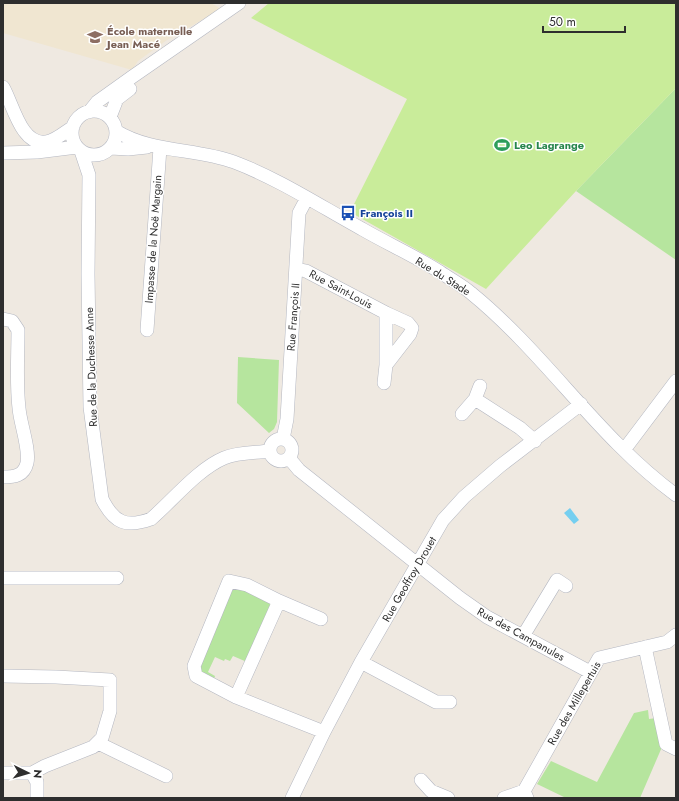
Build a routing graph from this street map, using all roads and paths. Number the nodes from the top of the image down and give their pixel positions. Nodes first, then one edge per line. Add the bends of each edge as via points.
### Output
1 (239, 3) edge
2 (243, 3) edge
3 (3, 87) edge
4 (89, 112) junction
5 (110, 117) junction
6 (73, 127) junction
7 (116, 131) junction
8 (24, 133) junction
9 (156, 147) junction
10 (111, 148) junction
11 (79, 149) junction
12 (3, 153) edge
13 (99, 155) junction
14 (89, 176) junction
15 (307, 198) junction
16 (296, 269) junction
17 (386, 313) junction
18 (3, 320) edge
19 (147, 330) dead end
20 (386, 365) junction
21 (676, 381) edge
22 (384, 383) dead end
23 (480, 386) dead end
24 (475, 399) junction
25 (581, 404) junction
26 (462, 414) dead end
27 (283, 439) junction
28 (535, 441) junction
29 (624, 450) junction
30 (270, 451) junction
31 (289, 458) junction
32 (3, 477) edge
33 (676, 495) edge
34 (417, 563) junction
35 (3, 578) edge
36 (117, 578) dead end
37 (566, 586) dead end
38 (279, 601) junction
39 (321, 619) dead end
40 (676, 635) edge
41 (523, 636) junction
42 (645, 647) junction
43 (361, 662) junction
44 (590, 672) junction
45 (3, 676) edge
46 (236, 697) junction
47 (450, 702) dead end
48 (324, 732) junction
49 (98, 743) junction
50 (676, 748) edge
51 (3, 773) edge
52 (32, 773) junction
53 (166, 776) dead end
54 (421, 780) dead end
55 (525, 794) edge
56 (37, 798) edge
57 (292, 798) edge
58 (448, 798) edge
59 (504, 798) edge

1 - 4 street via 97,102
2 - 5 street via 117,99
3 - 8 street
4 - 5 street via 103,113
4 - 6 street via 82,115
5 - 7 street
6 - 8 street via 47,142 39,142
6 - 11 street via 74,141
7 - 9 street, Rue du Stade via 130,139
7 - 10 street
8 - 12 street via 15,145
9 - 10 street, Rue du Stade
9 - 15 street, Rue du Stade via 212,155 234,162
9 - 19 street, Impasse de la Noë Margain
10 - 13 street
11 - 12 street
11 - 13 street via 92,155
11 - 14 street, Rue de la Duchesse Anne
13 - 14 street, Rue de la Duchesse Anne
14 - 30 street, Rue de la Duchesse Anne via 90,407 102,499 107,509 116,519 129,524 140,523 151,519 212,464 226,457
15 - 16 street, Rue François II via 299,213
15 - 25 street, Rue du Stade via 471,292
16 - 17 street, Rue Saint-Louis via 306,270
16 - 27 street, Rue François II via 287,419
17 - 20 street, Rue Saint-Louis
17 - 20 street, Rue Saint-Louis via 408,323 412,328
18 - 32 street via 12,321 18,330 19,409 27,462 24,471 16,477
20 - 22 street, Rue Saint-Louis
21 - 29 street
23 - 24 street
24 - 26 street
24 - 28 street via 520,428
25 - 28 street, Rue Geoffroy Drouet
25 - 29 street, Rue du Stade
27 - 30 street via 273,442
27 - 31 street via 291,445 292,452
28 - 34 street, Rue Geoffroy Drouet via 500,466 451,510
29 - 33 street, Rue du Stade via 652,478
30 - 31 street via 279,461
31 - 34 street via 299,470
34 - 41 street, Rue des Campanules via 487,617
34 - 43 street, Rue Geoffroy Drouet
35 - 36 street
37 - 41 street via 557,580
38 - 39 street
38 - 46 street
38 - 46 street via 247,585 229,581 194,666 196,676
40 - 42 street, Rue des Millepertuis via 667,642
41 - 44 street, Rue des Campanules
42 - 44 street, Rue des Millepertuis via 599,658
42 - 50 street via 666,744
43 - 47 street via 436,702
43 - 48 street, Rue Geoffroy Drouet
44 - 55 street, Rue des Millepertuis
45 - 49 street via 110,680 110,711
46 - 48 street
48 - 57 street, Rue Geoffroy Drouet
49 - 52 street
49 - 53 street
51 - 52 street
52 - 56 street via 37,782
54 - 58 street via 431,791
55 - 59 street

